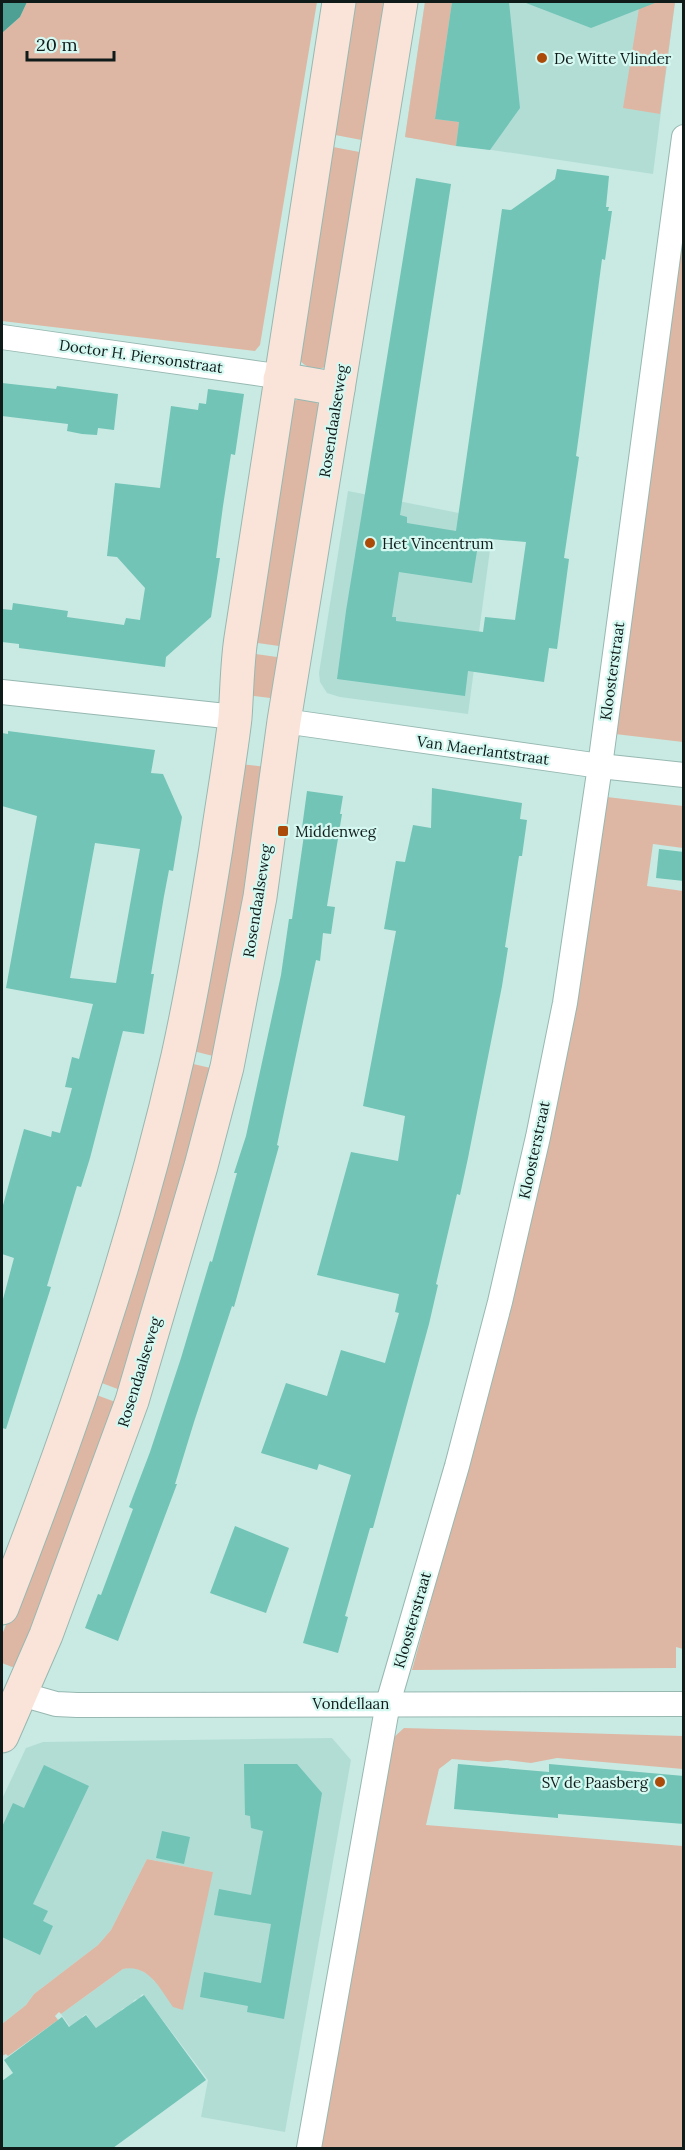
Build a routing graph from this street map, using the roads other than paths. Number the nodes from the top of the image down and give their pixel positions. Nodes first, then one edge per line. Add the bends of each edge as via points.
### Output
1 (339, 2) edge
2 (401, 2) edge
3 (684, 137) edge
4 (2, 337) edge
5 (280, 379) junction
6 (338, 389) junction
7 (2, 692) edge
8 (235, 717) junction
9 (284, 722) junction
10 (600, 766) junction
11 (684, 775) edge
12 (2, 1608) edge
13 (11, 1690) edge
14 (388, 1703) junction
15 (684, 1704) edge
16 (2, 1736) edge
17 (309, 2148) edge

1 - 5 street
2 - 6 street, Rosendaalseweg
3 - 10 street, Kloosterstraat
4 - 5 street, Doctor H. Piersonstraat via 164,358
5 - 6 street
5 - 8 street via 240,638
6 - 9 street, Rosendaalseweg
7 - 8 street
8 - 9 street
8 - 12 street via 195,970 155,1148 85,1383
9 - 10 street, Van Maerlantstraat
9 - 13 street, Rosendaalseweg via 260,897 227,1067 204,1155 132,1401 46,1635
10 - 11 street, Van Maerlantstraat
10 - 14 street, Kloosterstraat via 565,1004 538,1137 457,1466
13 - 14 street, Vondellaan via 50,1703 77,1705
13 - 16 street, Rosendaalseweg
14 - 15 street, Vondellaan
14 - 17 street, Kloosterstraat

